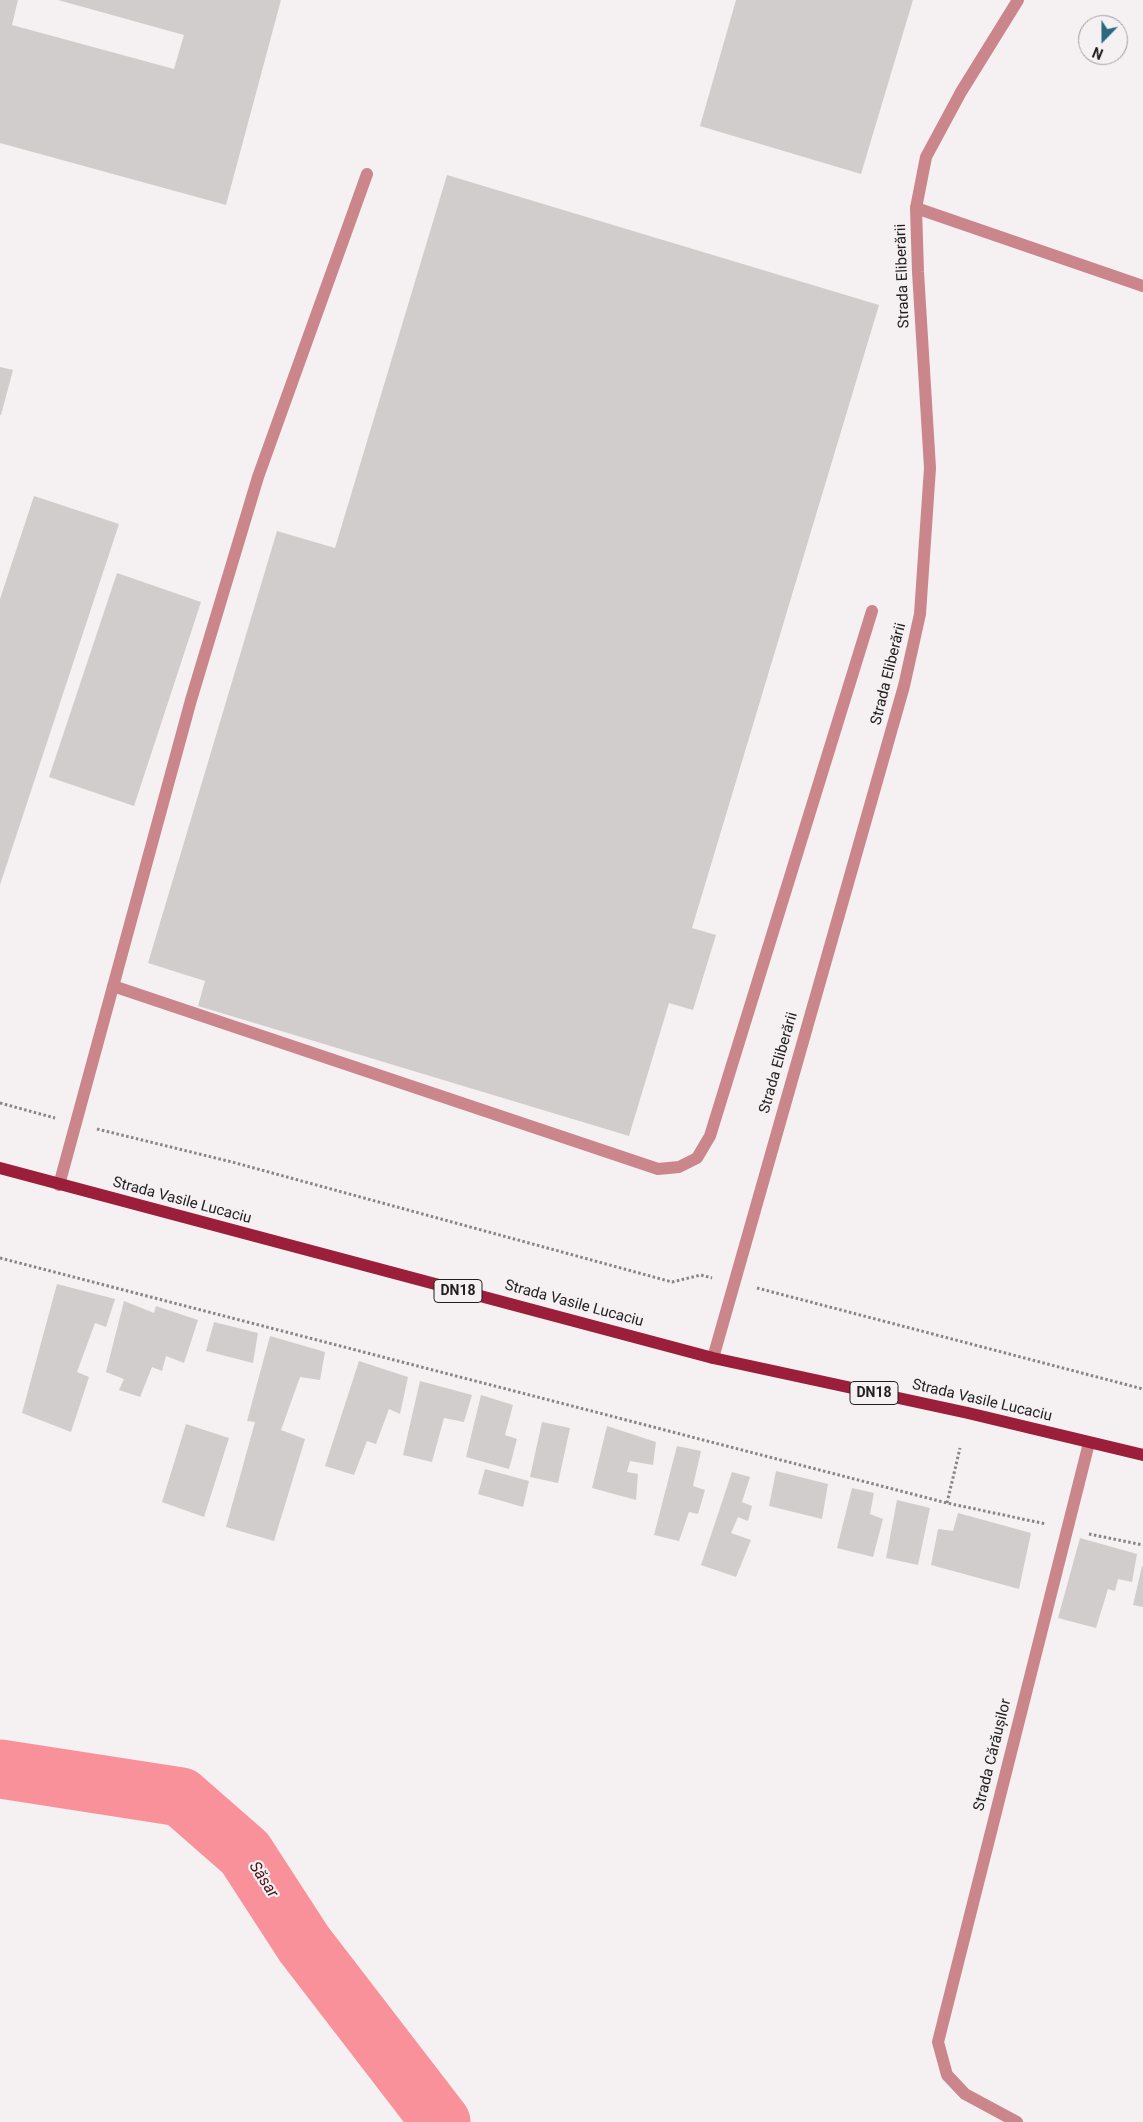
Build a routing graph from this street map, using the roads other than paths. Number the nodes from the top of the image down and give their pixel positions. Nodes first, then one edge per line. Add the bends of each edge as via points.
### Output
1 (1018, 0) edge
2 (368, 174) dead end
3 (916, 208) junction
4 (1143, 286) edge
5 (872, 612) dead end
6 (113, 986) junction
7 (0, 1168) edge
8 (59, 1185) junction
9 (713, 1358) junction
10 (1090, 1443) junction
11 (1143, 1454) edge
12 (1017, 2122) edge

1 - 3 street, Strada Eliberării via 961,92 926,157
2 - 6 street via 258,477 191,700
3 - 4 street
3 - 9 street, Strada Eliberării via 930,468 920,614 904,686
5 - 6 street via 710,1136 697,1158 679,1167 658,1169
6 - 8 street
7 - 8 main road, Strada Vasile Lucaciu / DN18
8 - 9 main road, Strada Vasile Lucaciu / DN18
9 - 10 main road, Strada Vasile Lucaciu / DN18
10 - 11 main road, Strada Vasile Lucaciu / DN18
10 - 12 street, Strada Cărăușilor via 938,2042 946,2075 964,2094

